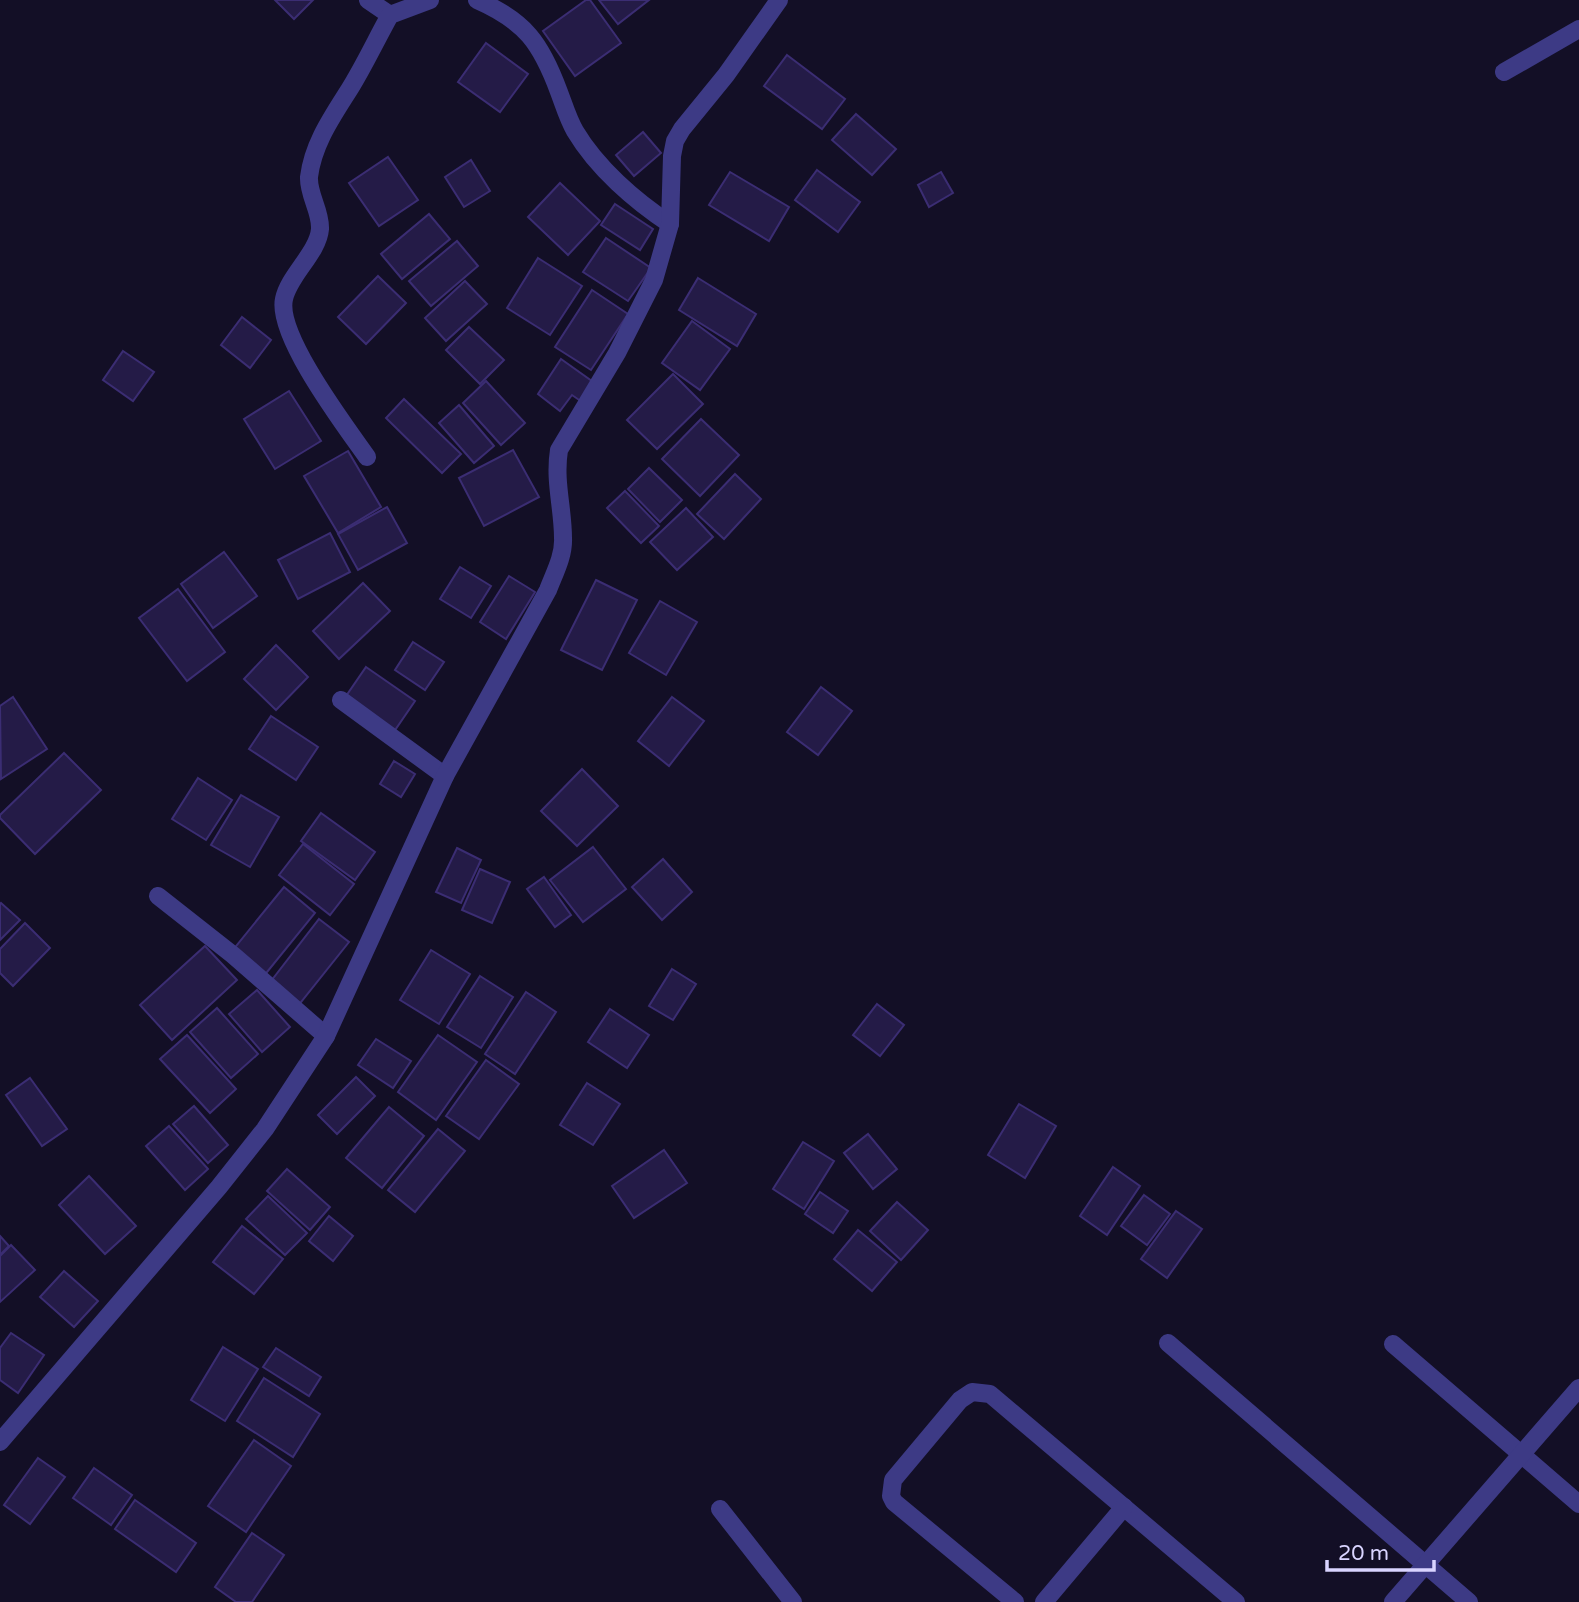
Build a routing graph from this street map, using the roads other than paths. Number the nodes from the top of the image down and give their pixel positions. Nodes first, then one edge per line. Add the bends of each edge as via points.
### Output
1 (368, 0) edge
2 (430, 0) edge
3 (477, 0) edge
4 (779, 0) edge
5 (390, 15) junction
6 (1579, 30) edge
7 (1579, 45) edge
8 (1504, 72) dead end
9 (670, 224) junction
10 (367, 457) dead end
11 (341, 701) dead end
12 (445, 776) junction
13 (158, 896) dead end
14 (326, 1036) junction
15 (1168, 1343) dead end
16 (1392, 1344) dead end
17 (1579, 1388) edge
18 (0, 1442) edge
19 (1521, 1455) junction
20 (1579, 1504) edge
21 (1124, 1507) junction
22 (720, 1509) dead end
23 (1426, 1564) junction
24 (793, 1602) edge
25 (1016, 1602) edge
26 (1044, 1602) edge
27 (1236, 1602) edge
28 (1392, 1602) edge
29 (1469, 1602) edge

1 - 5 street
2 - 5 street
3 - 9 street via 517,22 536,41 582,143 632,195
4 - 9 street via 675,141
5 - 10 street via 332,114 316,152 309,181 320,230 283,302 293,341 332,409
6 - 7 street
6 - 8 street
9 - 12 street via 643,303 559,450 557,486 564,540 548,590
11 - 12 street
12 - 14 street
13 - 14 street
14 - 18 street via 265,1129 219,1187
15 - 23 street
16 - 19 street
17 - 19 street
19 - 20 street
19 - 23 street
21 - 25 street via 990,1394 972,1392 960,1400 893,1480 891,1496
21 - 26 street
21 - 27 street
22 - 24 street
23 - 28 street
23 - 29 street

